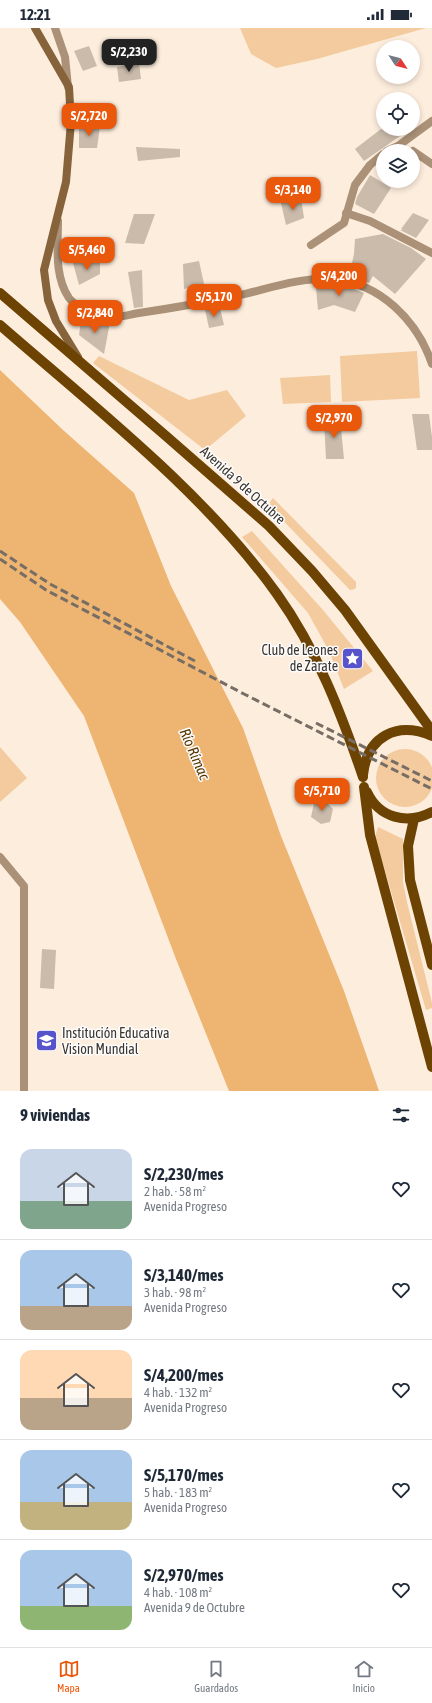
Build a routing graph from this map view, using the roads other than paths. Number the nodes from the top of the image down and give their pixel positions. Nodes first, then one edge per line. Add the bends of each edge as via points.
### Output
1 (35, 28) edge
2 (55, 28) edge
3 (69, 87) junction
4 (432, 121) edge
5 (401, 144) edge
6 (420, 156) edge
7 (376, 160) edge
8 (432, 164) edge
9 (57, 212) junction
10 (346, 213) junction
11 (311, 246) dead end
12 (432, 253) edge
13 (0, 293) edge
14 (0, 325) edge
15 (432, 364) edge
16 (90, 372) junction
17 (432, 731) edge
18 (432, 736) edge
19 (364, 782) junction
20 (432, 812) edge
21 (414, 819) junction
22 (0, 857) edge
23 (432, 965) edge
24 (432, 1067) edge
25 (24, 1091) edge

1 - 3 street
2 - 3 street via 65,56
3 - 9 street via 69,153 66,182
4 - 5 street
6 - 8 street
7 - 10 street via 355,186
9 - 15 street via 59,272 69,298 80,307 115,317 184,307 304,281 331,279 364,286 396,308 416,331 428,351
9 - 16 street via 44,270 48,300 66,340
10 - 11 street via 344,223
10 - 12 street via 370,221
13 - 16 main road, Avenida 9 de Octubre
14 - 19 main road via 152,458 242,550 277,595 311,651 328,684
16 - 17 main road, Avenida 9 de Octubre via 245,505 312,571 345,610
18 - 19 main road via 419,730 406,729 392,732 379,739 364,763
19 - 21 main road via 374,803 389,815 401,819
19 - 24 main road via 370,835
20 - 21 main road
21 - 23 main road via 408,846 410,880
22 - 25 street via 24,886

